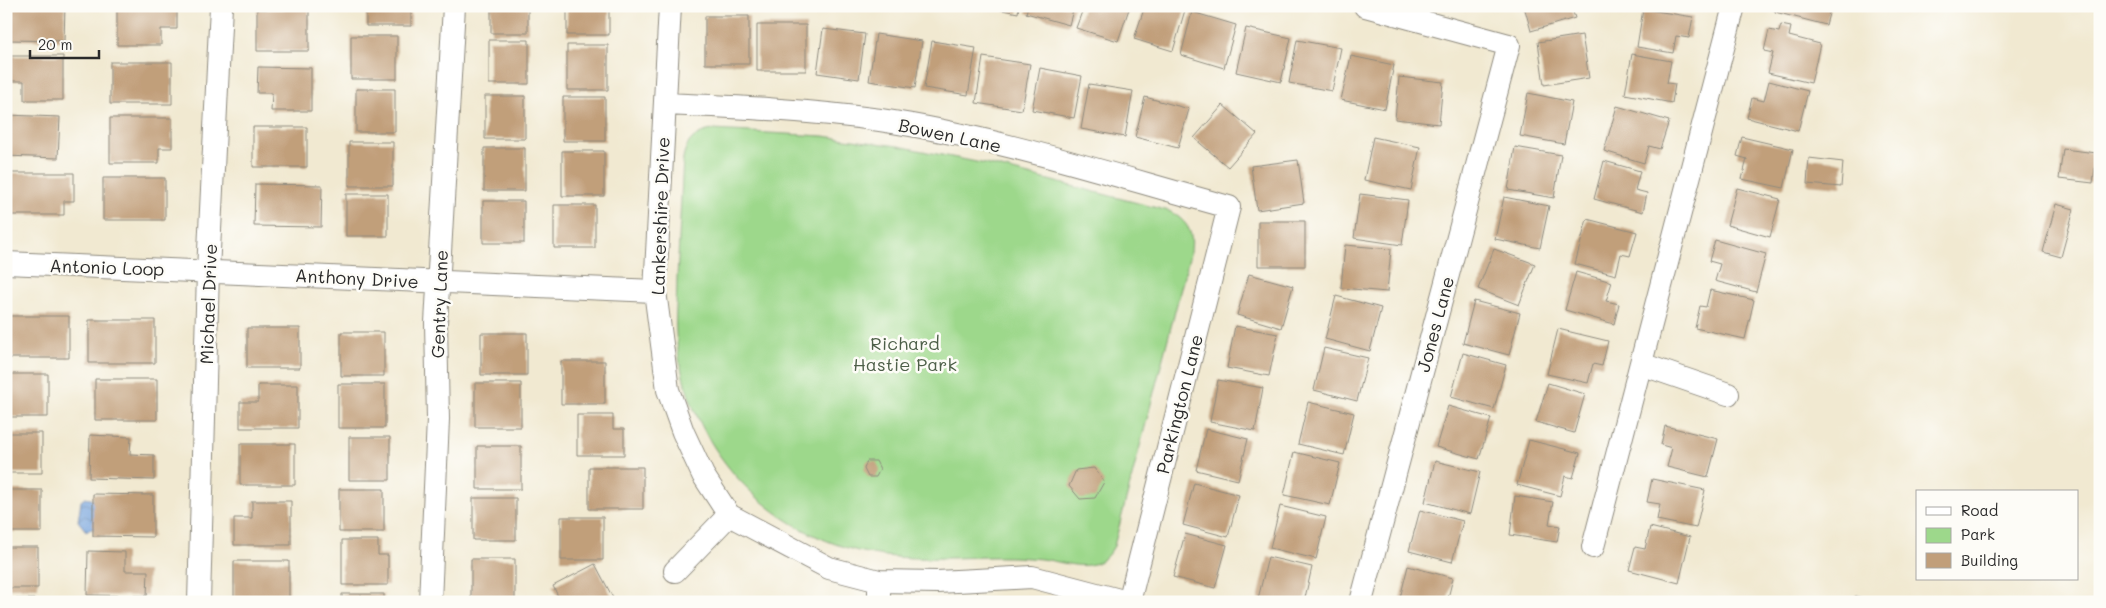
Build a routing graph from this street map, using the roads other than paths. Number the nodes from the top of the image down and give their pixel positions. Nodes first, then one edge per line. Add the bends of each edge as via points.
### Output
1 (221, 6) edge
2 (454, 6) edge
3 (670, 6) edge
4 (1365, 6) edge
5 (1734, 6) edge
6 (665, 104) junction
7 (1229, 207) joint
8 (6, 263) edge
9 (208, 270) junction
10 (439, 282) junction
11 (655, 292) junction
12 (1641, 364) junction
13 (1728, 394) dead end
14 (729, 515) junction
15 (1593, 547) dead end
16 (675, 571) dead end
17 (879, 591) edge
18 (199, 602) edge
19 (430, 602) edge
20 (1128, 602) edge
21 (1361, 602) edge

1 - 9 street, Michael Drive
2 - 10 street, Gentry Lane
3 - 6 street, Lankershire Drive
4 - 21 street, Jones Lane via 1509,46
5 - 12 street
6 - 7 street, Bowen Lane via 782,109 881,120 985,141
6 - 11 street, Lankershire Drive
7 - 20 street, Parkington Lane
8 - 9 street, Antonio Loop
9 - 10 street, Anthony Drive
9 - 18 street, Michael Drive
10 - 11 street, Anthony Drive
10 - 19 street, Gentry Lane via 436,323 438,419
11 - 14 street, Lankershire Drive via 668,390 703,476
12 - 13 street
12 - 15 street
14 - 16 street
14 - 17 street, Lankershire Drive
17 - 20 street, Lankershire Drive via 937,582 1032,577

